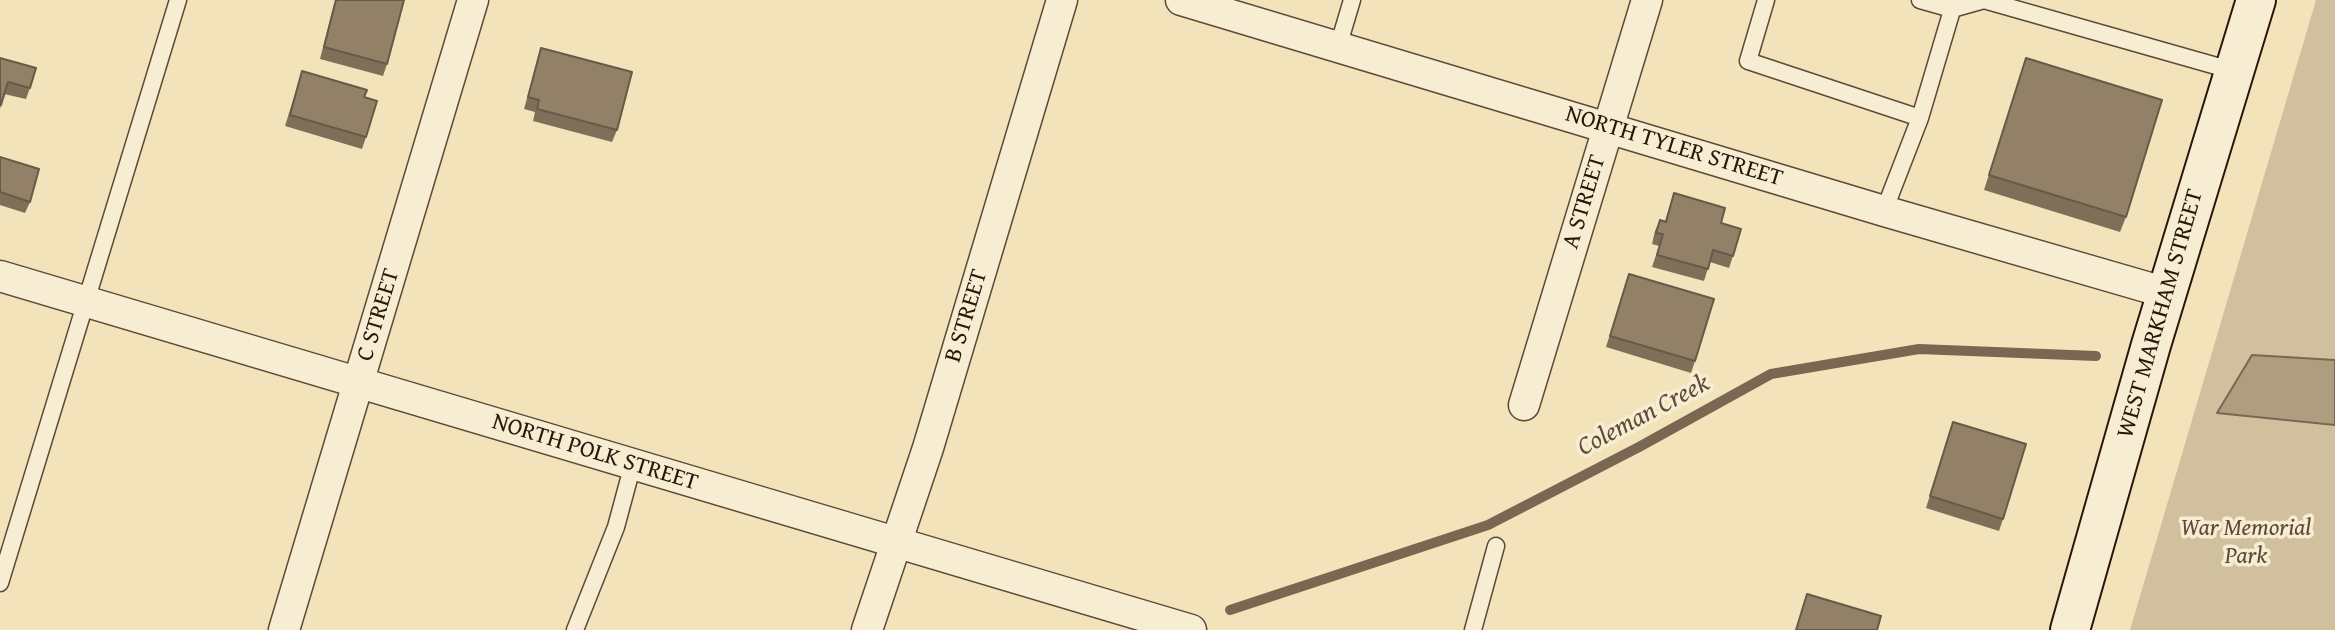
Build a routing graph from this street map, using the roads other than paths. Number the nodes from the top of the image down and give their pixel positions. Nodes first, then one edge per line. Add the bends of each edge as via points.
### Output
1 (178, 0) edge
2 (473, 0) edge
3 (1062, 0) edge
4 (1181, 0) edge
5 (1352, 0) edge
6 (1647, 0) edge
7 (1766, 0) edge
8 (1920, 0) edge
9 (2256, 0) edge
10 (1953, 5) edge
11 (1338, 47) junction
12 (2234, 71) junction
13 (1920, 118) junction
14 (1608, 127) junction
15 (1884, 211) junction
16 (0, 276) edge
17 (2167, 293) junction
18 (86, 302) junction
19 (359, 383) junction
20 (1524, 405) dead end
21 (636, 465) junction
22 (895, 542) junction
23 (1496, 546) dead end
24 (0, 583) edge
25 (284, 630) edge
26 (575, 630) edge
27 (867, 630) edge
28 (1191, 630) edge
29 (1473, 630) edge
30 (2070, 630) edge

1 - 18 lane
2 - 19 street, C STREET
3 - 22 street, B STREET via 928,448
4 - 11 street, NORTH TYLER STREET
5 - 11 lane
6 - 14 street, A STREET
7 - 13 lane via 1748,61
8 - 10 lane
9 - 12 main road, WEST MARKHAM STREET
10 - 12 lane via 1984,0
10 - 13 lane
11 - 14 street, NORTH TYLER STREET
12 - 17 main road, WEST MARKHAM STREET
13 - 15 lane
14 - 15 street, NORTH TYLER STREET
14 - 20 street, A STREET
15 - 17 street, NORTH TYLER STREET
16 - 18 street, NORTH POLK STREET
17 - 30 main road, WEST MARKHAM STREET
18 - 19 street, NORTH POLK STREET
18 - 24 lane
19 - 21 street, NORTH POLK STREET
19 - 25 street, C STREET
21 - 22 street, NORTH POLK STREET
21 - 26 lane
22 - 27 street, B STREET
22 - 28 street, NORTH POLK STREET
23 - 29 lane

